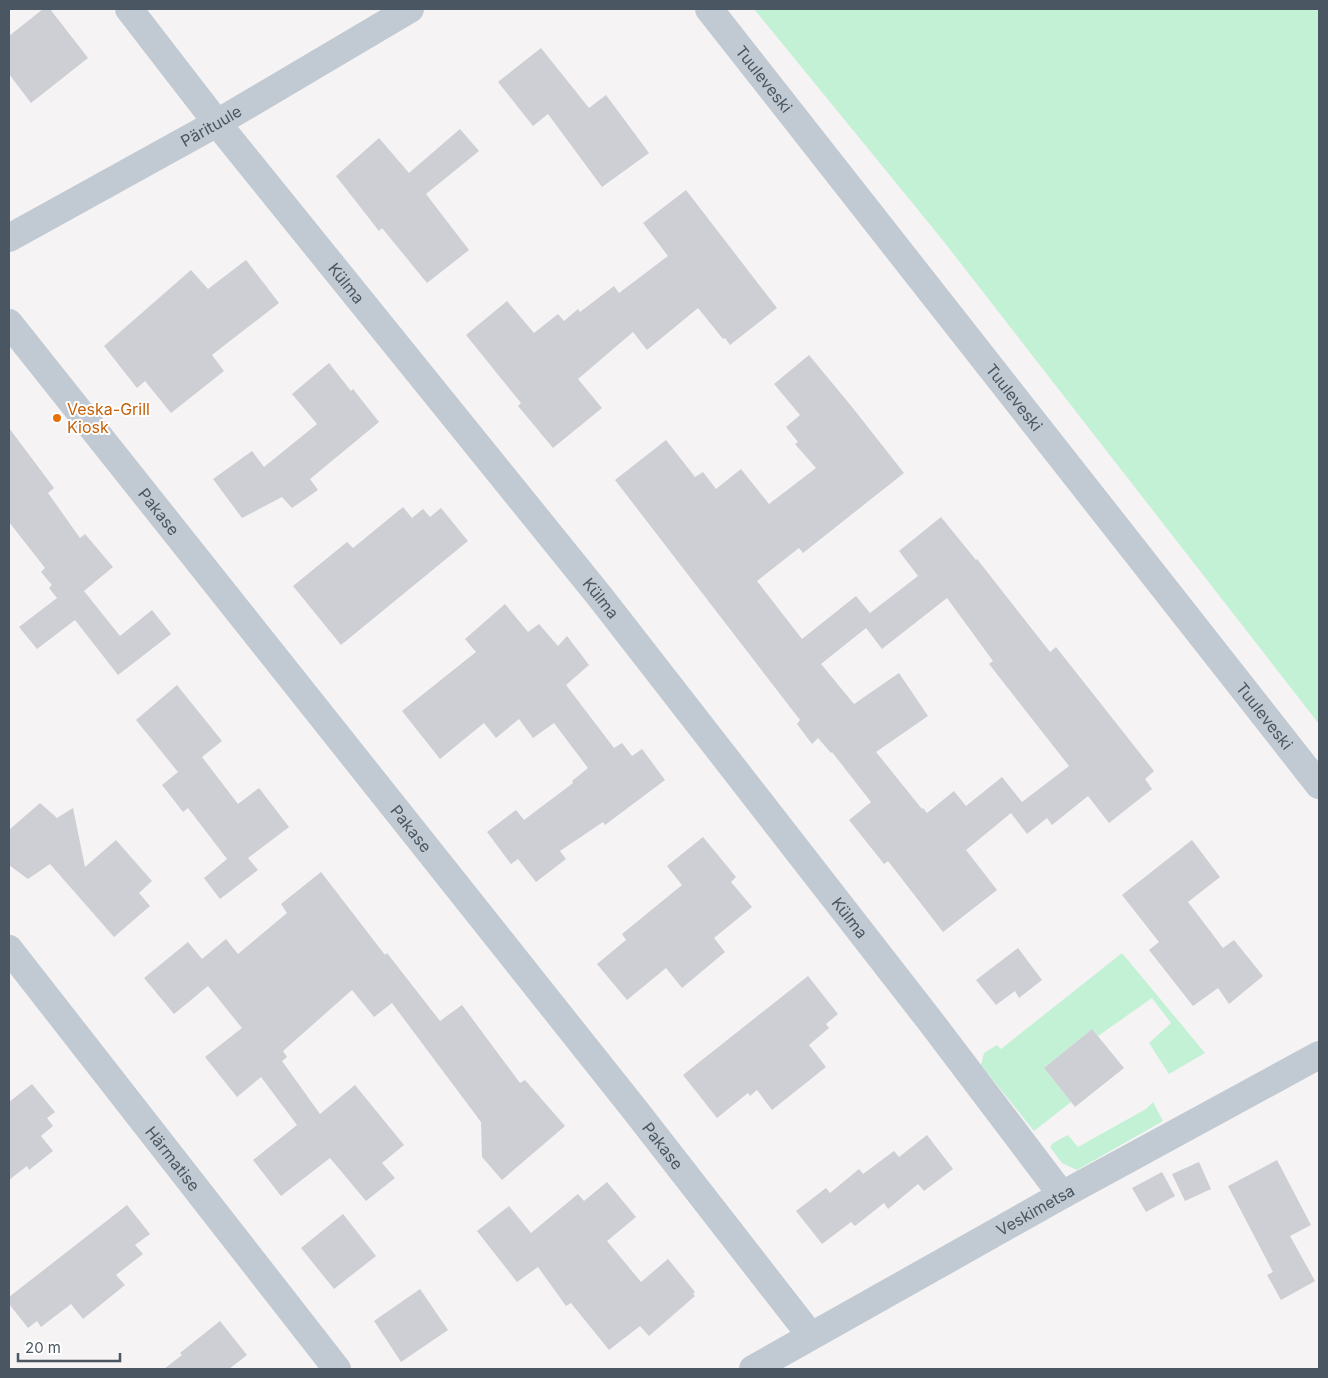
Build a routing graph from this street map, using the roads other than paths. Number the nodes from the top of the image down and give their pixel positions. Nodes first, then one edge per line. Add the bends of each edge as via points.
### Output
1 (129, 9) edge
2 (410, 9) edge
3 (710, 9) edge
4 (217, 123) junction
5 (9, 238) edge
6 (9, 323) edge
7 (1319, 785) edge
8 (9, 948) edge
9 (1319, 1055) edge
10 (1062, 1195) junction
11 (811, 1336) junction
12 (337, 1369) edge
13 (753, 1369) edge

1 - 4 street, Külma
2 - 4 street, Pärituule
3 - 7 street, Tuuleveski
4 - 5 street, Pärituule
4 - 10 street, Külma via 601,598
6 - 11 street, Pakase
8 - 12 street, Härmatise
9 - 10 street, Veskimetsa
10 - 11 street, Veskimetsa
11 - 13 street, Veskimetsa

